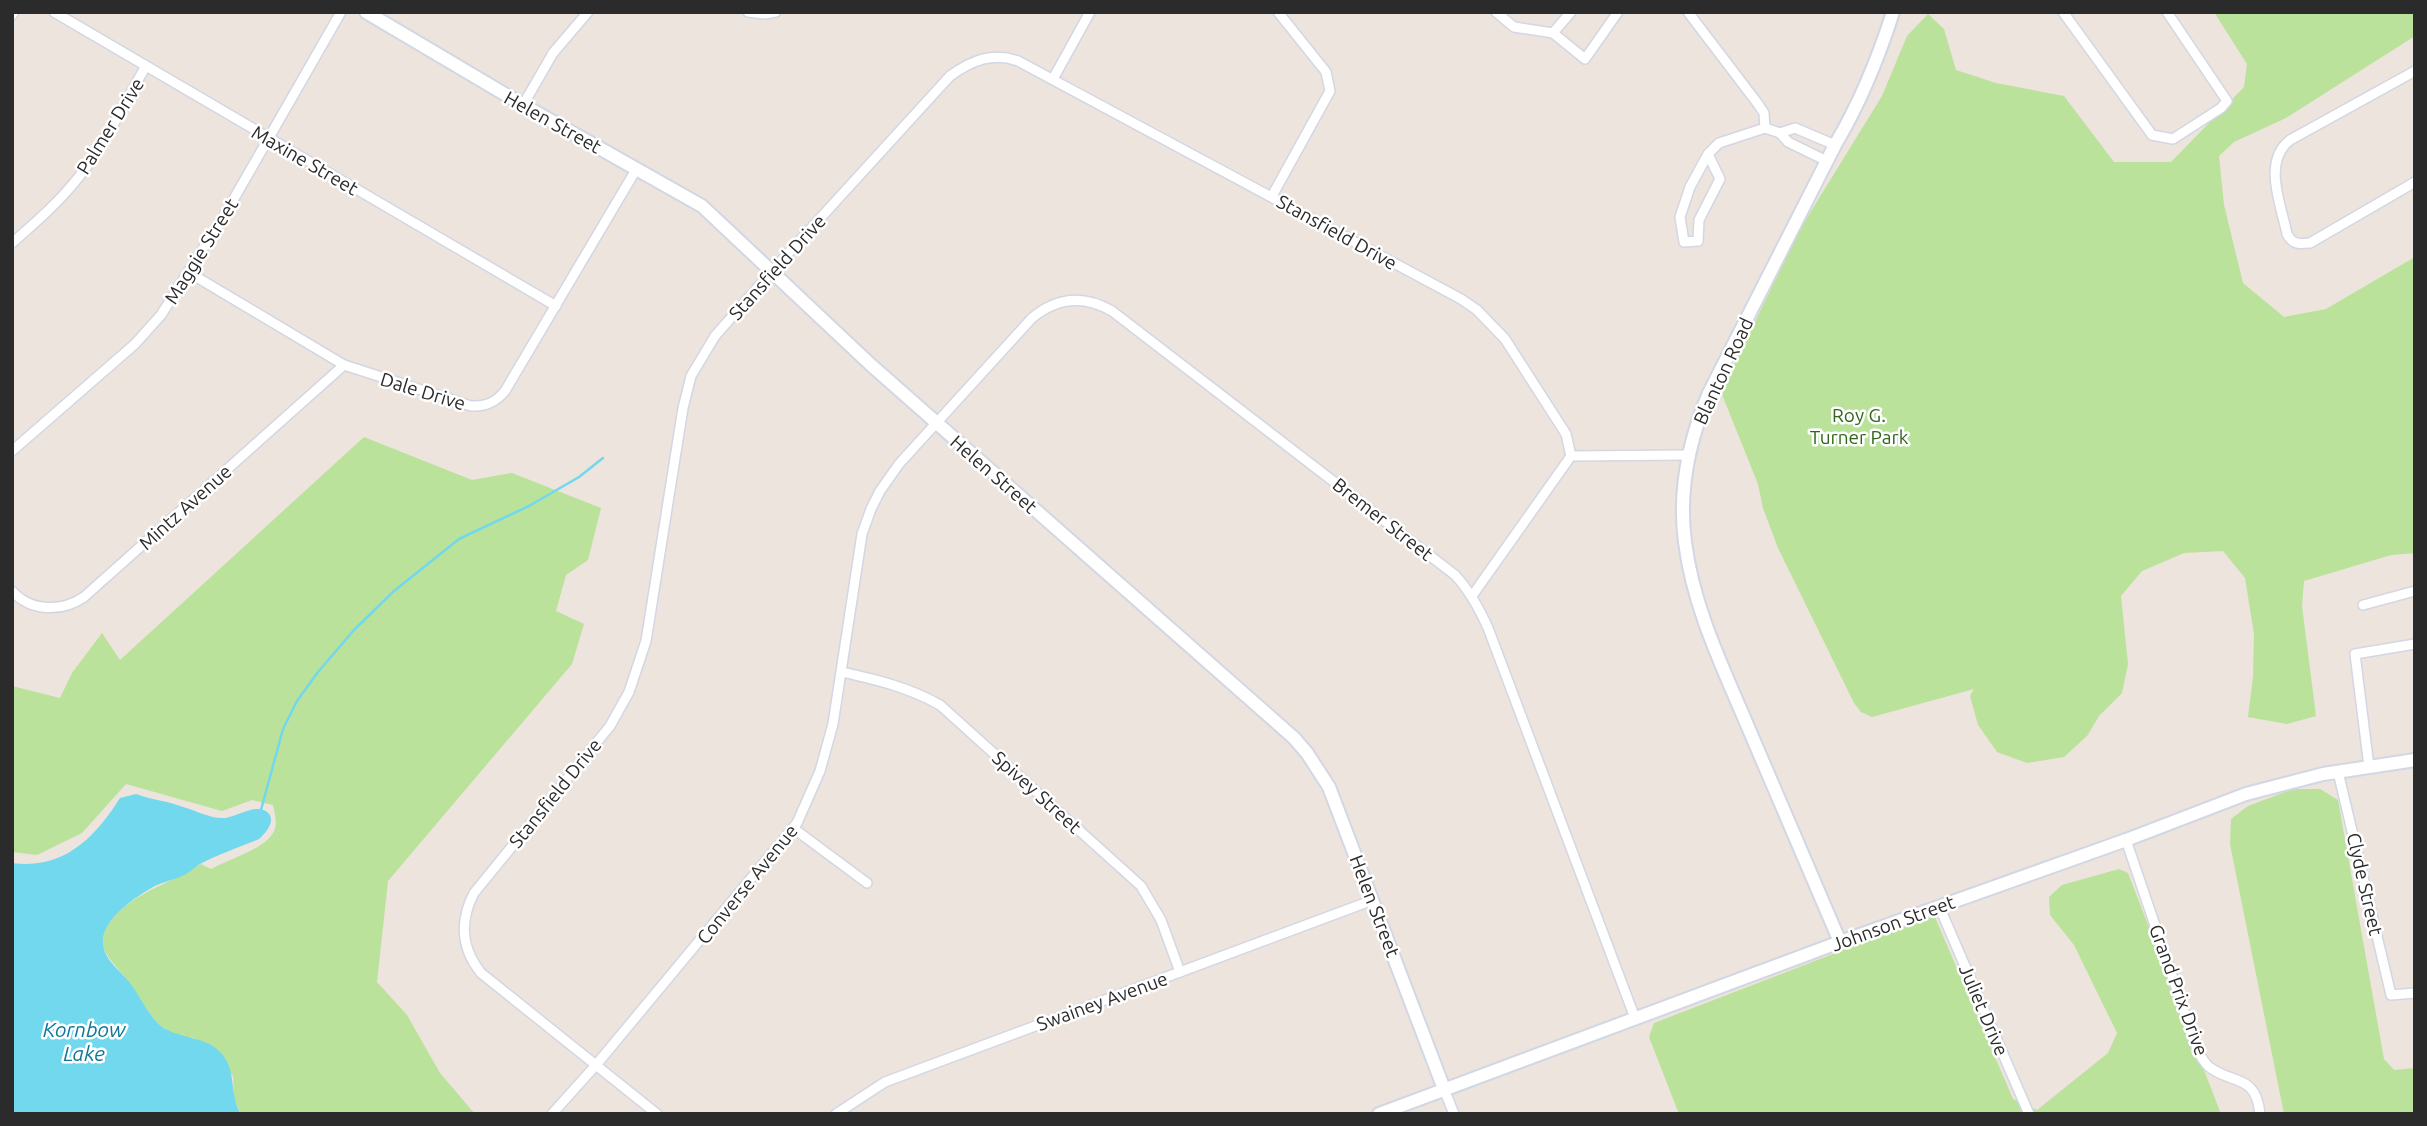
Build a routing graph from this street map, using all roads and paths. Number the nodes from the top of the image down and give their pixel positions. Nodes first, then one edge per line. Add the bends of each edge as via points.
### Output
1 (54, 12) edge
2 (341, 12) edge
3 (366, 12) edge
4 (588, 12) edge
5 (748, 12) edge
6 (776, 12) edge
7 (1090, 12) edge
8 (1278, 12) edge
9 (1496, 12) edge
10 (1571, 12) edge
11 (1618, 12) edge
12 (1688, 12) edge
13 (1893, 12) edge
14 (2063, 12) edge
15 (2167, 12) edge
16 (1553, 33) junction
17 (146, 66) junction
18 (2415, 71) edge
19 (1053, 79) junction
20 (523, 105) junction
21 (1765, 128) junction
22 (1780, 133) junction
23 (268, 138) junction
24 (1835, 145) junction
25 (1708, 153) junction
26 (1827, 161) junction
27 (637, 168) junction
28 (2415, 183) edge
29 (1272, 196) junction
30 (12, 243) edge
31 (773, 270) junction
32 (188, 272) junction
33 (556, 306) junction
34 (344, 365) junction
35 (937, 424) junction
36 (12, 451) edge
37 (1688, 455) junction
38 (1571, 456) junction
39 (12, 591) edge
40 (2415, 591) edge
41 (1472, 596) junction
42 (2363, 605) dead end
43 (2415, 643) edge
44 (842, 672) junction
45 (2415, 760) edge
46 (2369, 767) junction
47 (2338, 772) junction
48 (793, 828) junction
49 (2126, 840) junction
50 (867, 883) dead end
51 (1373, 900) junction
52 (1939, 906) junction
53 (1840, 942) junction
54 (1180, 972) junction
55 (2415, 993) edge
56 (1635, 1018) junction
57 (596, 1065) junction
58 (1444, 1089) junction
59 (552, 1114) edge
60 (657, 1114) edge
61 (836, 1114) edge
62 (1379, 1114) edge
63 (1454, 1114) edge
64 (2029, 1114) edge
65 (2260, 1114) edge

1 - 17 street, Maxine Street
2 - 23 street, Maggie Street
3 - 20 street, Helen Street
4 - 20 street via 553,53
5 - 6 street
7 - 19 street
8 - 29 street via 1326,72 1330,91
9 - 16 street via 1514,27
10 - 16 street
11 - 16 street via 1586,59
12 - 21 street via 1764,113
13 - 24 street, Blanton Road via 1870,76
14 - 15 street via 2152,135 2173,139 2227,101
17 - 23 street, Maxine Street
17 - 30 street, Palmer Drive via 79,177
18 - 28 street via 2290,140 2278,153 2275,170 2287,234 2297,244 2310,243
19 - 29 street, Stansfield Drive
19 - 31 street, Stansfield Drive via 999,57 961,68
20 - 27 street, Helen Street
21 - 22 street
21 - 25 street via 1719,143
22 - 24 street via 1795,128
22 - 26 street via 1788,142
23 - 32 street, Maggie Street
23 - 33 street, Maxine Street
24 - 26 street, Blanton Road
25 - 25 street via 1681,217 1684,243 1698,241 1699,220 1720,179
26 - 37 street, Blanton Road via 1709,393
27 - 31 street, Helen Street via 702,206
27 - 33 street, Dale Drive
29 - 38 street, Stansfield Drive via 1477,310 1505,339 1566,434
31 - 35 street, Helen Street
31 - 57 street, Stansfield Drive via 715,336 691,376 646,641 629,692 610,726 474,893 465,911 467,951 481,973
32 - 34 street, Dale Drive
32 - 36 street, Maggie Street via 144,335
33 - 34 street, Dale Drive via 505,391 484,406 471,406
34 - 39 street, Mintz Avenue via 84,597 66,606 40,607
35 - 41 street, Bremer Street via 1032,317 1068,300 1100,304 1455,575
35 - 44 street, Converse Avenue via 891,474 867,518
35 - 51 street, Helen Street via 1294,738 1329,787
37 - 38 street
37 - 53 street, Blanton Road via 1684,541 1698,600
38 - 41 street
40 - 42 street
41 - 56 street, Bremer Street
43 - 46 street via 2355,654
44 - 48 street, Converse Avenue via 824,759
44 - 54 street, Spivey Street via 890,682 940,705 1141,886 1161,920
45 - 46 street, Johnson Street
46 - 47 street, Johnson Street
47 - 49 street, Johnson Street via 2246,794
47 - 55 street, Clyde Street via 2391,996
48 - 50 street
48 - 57 street, Converse Avenue
49 - 52 street, Johnson Street
49 - 65 street, Grand Prix Drive via 2198,1052 2208,1066 2246,1084 2254,1092
51 - 54 street, Swainey Avenue
51 - 58 street, Helen Street
52 - 53 street, Johnson Street
52 - 64 street, Juliet Drive
53 - 56 street, Johnson Street
54 - 61 street, Swainey Avenue via 885,1082
56 - 58 street, Johnson Street
57 - 59 street, Converse Avenue
57 - 60 street, Stansfield Drive
58 - 62 street, Johnson Street
58 - 63 street

